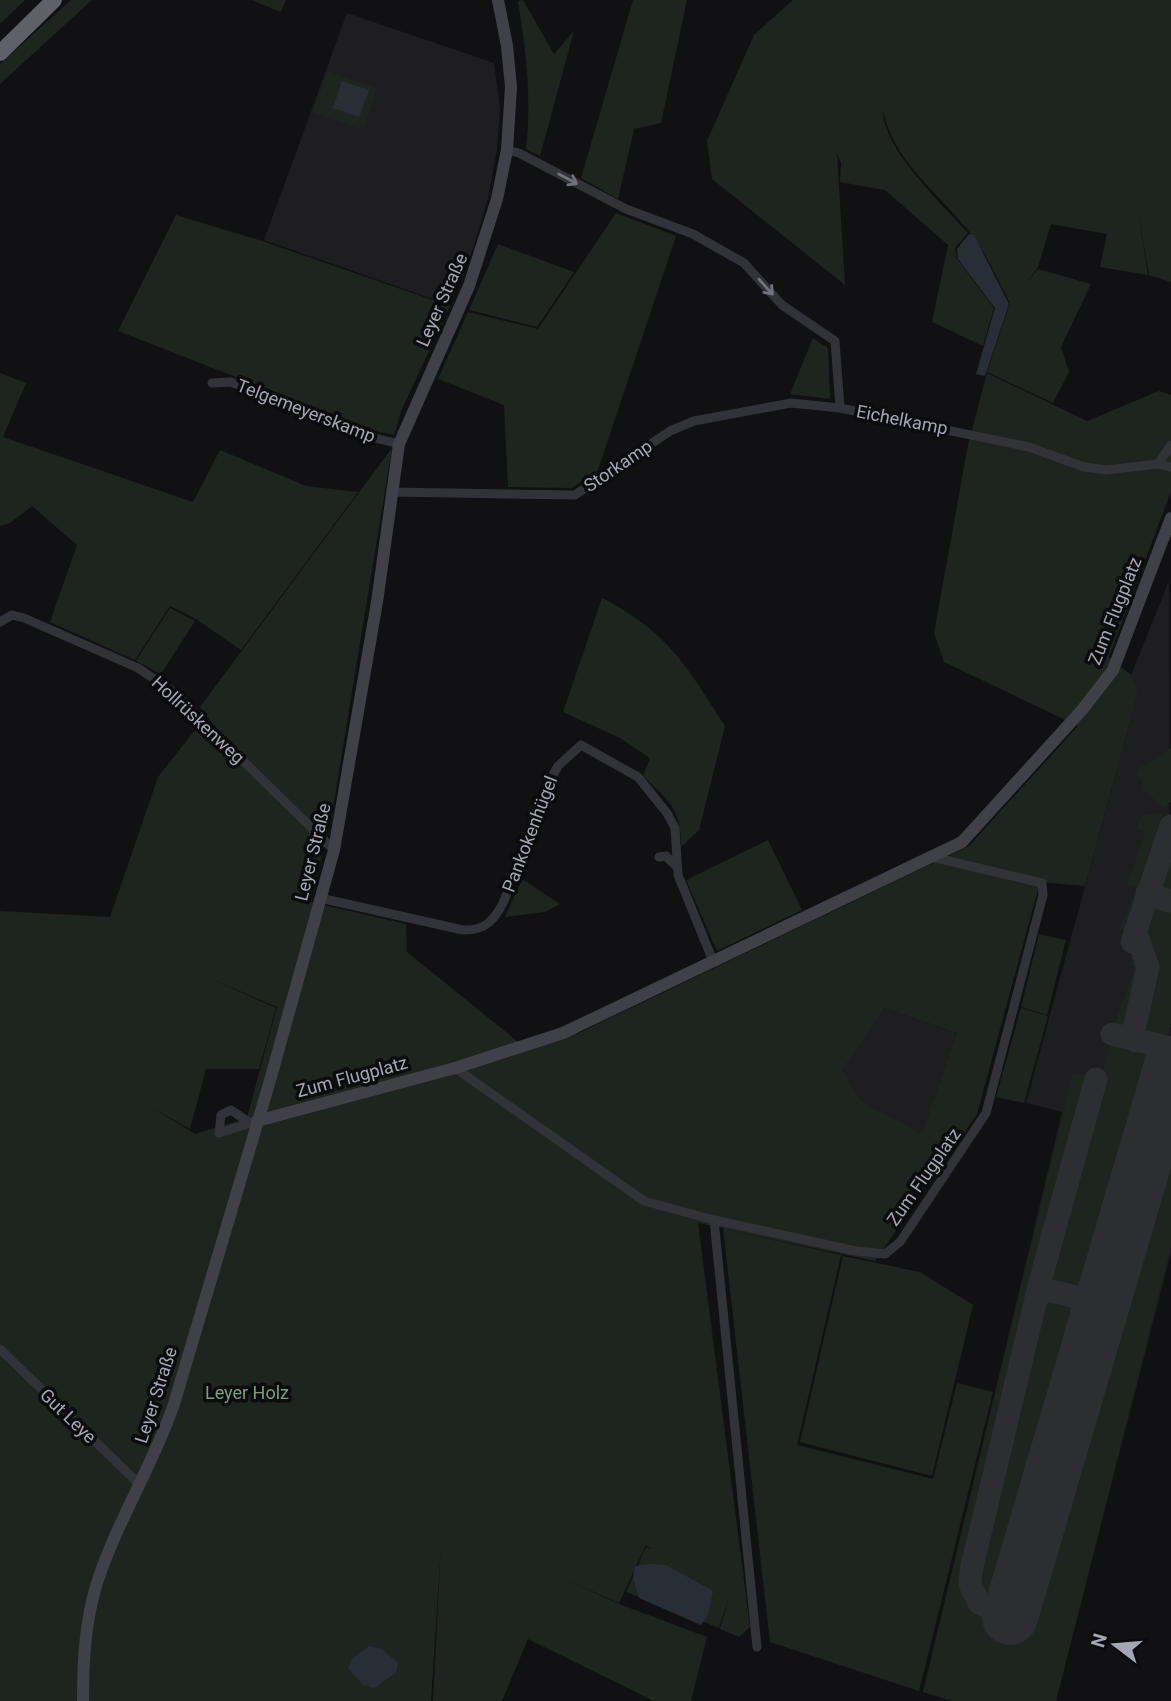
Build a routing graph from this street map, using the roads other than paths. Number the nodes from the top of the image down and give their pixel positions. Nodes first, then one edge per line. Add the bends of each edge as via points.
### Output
1 (39, 0) edge
2 (54, 0) edge
3 (498, 0) edge
4 (0, 40) edge
5 (0, 53) edge
6 (507, 150) junction
7 (212, 383) dead end
8 (840, 408) junction
9 (399, 444) junction
10 (1171, 445) edge
11 (1158, 464) junction
12 (1171, 467) edge
13 (391, 492) junction
14 (1171, 518) edge
15 (0, 622) edge
16 (334, 850) junction
17 (659, 857) dead end
18 (932, 857) junction
19 (677, 867) junction
20 (320, 898) junction
21 (713, 961) junction
22 (455, 1068) junction
23 (254, 1122) junction
24 (713, 1220) junction
25 (0, 1349) edge
26 (136, 1482) dead end
27 (757, 1647) dead end
28 (83, 1701) edge

1 - 4 highway
2 - 5 highway
3 - 6 street, Leyer Straße via 511,87
6 -> 8 street, Eichelkamp via 626,209 693,234 744,263 782,305 835,341
6 - 9 street, Leyer Straße via 480,257
7 - 9 street, Telgemeyerskamp via 231,382
8 - 11 street, Eichelkamp via 1029,447 1084,467 1106,470
8 - 13 street, Storkamp via 792,403 694,421 670,431 575,495
9 - 13 street, Leyer Straße
10 - 11 street
11 - 12 street, Eichelkamp
13 - 16 street, Leyer Straße via 379,592
14 - 18 street, Zum Flugplatz via 1113,670 1083,710 962,842
15 - 16 street, Hollrüskenweg via 12,615 24,618 152,676
16 - 20 street, Leyer Straße
17 - 19 street via 673,860
18 - 21 street, Zum Flugplatz
18 - 24 street, Zum Flugplatz via 1042,883 1043,895 992,1090 976,1132 900,1242 885,1254
19 - 20 street, Pankokenhügel via 674,828 659,802 638,777 581,745 558,766 504,901 485,926 463,930
19 - 21 street, Pankokenhügel
20 - 23 street, Leyer Straße
21 - 22 street, Zum Flugplatz via 595,1020
22 - 23 street, Zum Flugplatz
22 - 24 street, Zum Flugplatz via 644,1200
23 - 28 street, Leyer Straße via 166,1428 97,1584 86,1632
24 - 27 street
25 - 26 street, Gut Leye

